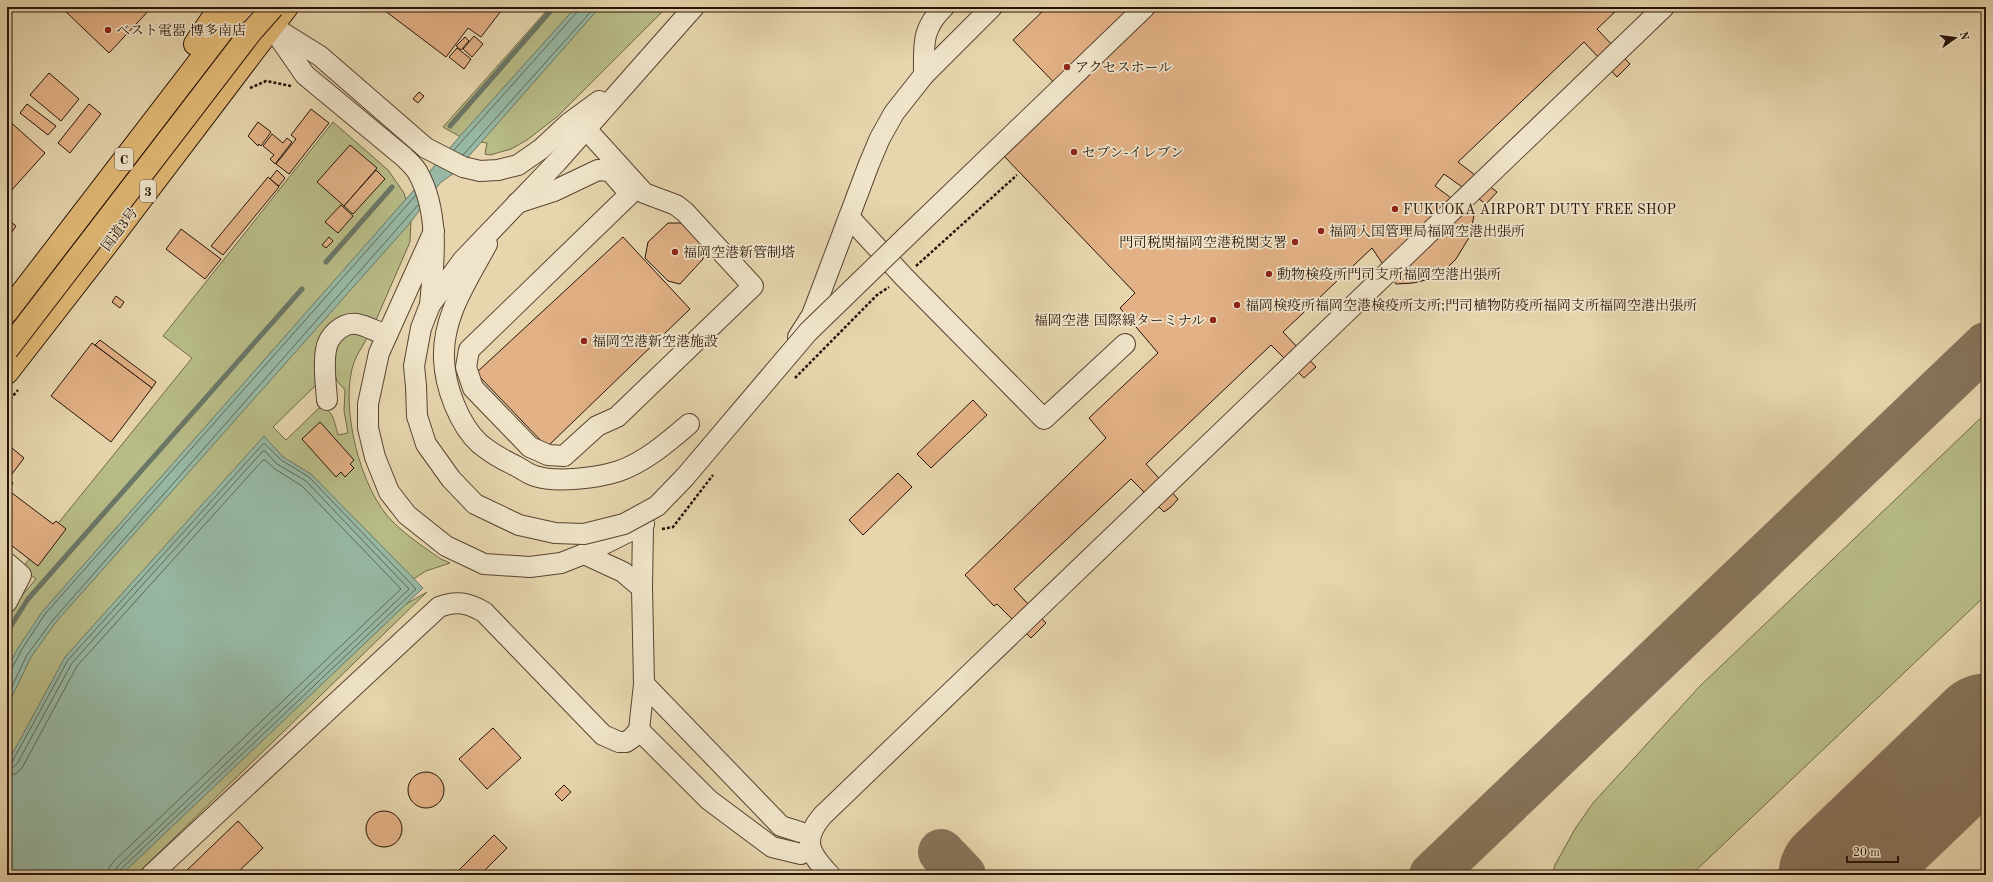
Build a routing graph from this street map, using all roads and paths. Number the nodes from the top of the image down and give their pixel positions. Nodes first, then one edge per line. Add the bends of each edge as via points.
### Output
1 (220, 7) edge
2 (241, 7) edge
3 (694, 7) edge
4 (944, 7) edge
5 (992, 7) edge
6 (1145, 7) edge
7 (1648, 7) edge
8 (1664, 7) edge
9 (275, 11) edge
10 (924, 75) junction
11 (626, 83) junction
12 (586, 129) junction
13 (517, 203) junction
14 (849, 217) junction
15 (499, 221) junction
16 (434, 231) junction
17 (7, 292) edge
18 (430, 305) junction
19 (7, 312) edge
20 (387, 335) junction
21 (1125, 344) dead end
22 (7, 350) edge
23 (7, 373) edge
24 (327, 400) dead end
25 (689, 424) dead end
26 (643, 525) junction
27 (584, 554) junction
28 (7, 563) edge
29 (642, 588) junction
30 (7, 602) edge
31 (644, 684) junction
32 (639, 730) junction
33 (800, 832) junction
34 (801, 854) junction
35 (151, 875) edge
36 (812, 875) edge
37 (830, 875) edge

1 - 17 highway via 49,240
2 - 9 street
2 - 19 highway, C
3 - 11 street
4 - 10 street via 933,18 924,37
5 - 10 street
6 - 18 street, bridge via 808,332 685,477 656,506 624,524 584,534 555,533 519,525 475,504 451,479 426,444 417,416 414,366 421,328
7 - 33 street via 804,815
8 - 37 street via 822,816 812,831 809,842 817,861
9 - 11 street via 320,56 426,148 463,167 480,171 518,165 541,149 569,123
9 - 16 street via 305,75 404,157 418,173 430,202
9 - 22 highway, C, bridge via 251,32
9 - 23 highway, 国道3号 / 3 via 113,237
10 - 14 street via 894,113 880,138
11 - 12 street
12 - 13 street
12 - 13 street via 644,193 676,205 685,212 753,286 617,417 598,426 564,456 548,455 530,447 473,388 466,367 469,350 630,194 610,171 598,170
13 - 15 street
14 - 21 street via 1044,419
14 - 26 street via 812,315 803,331 684,482
15 - 18 street via 463,260
15 - 25 street via 457,298 448,327 444,358 449,389 461,418 479,443 504,461 535,476 566,479 592,477 619,471 642,460
16 - 18 street
16 - 20 street
20 - 24 street via 356,324 344,326 336,332 326,350
20 - 27 street via 378,353 368,404 368,428 375,456 389,492 407,516 446,546 484,564 530,567 561,563
26 - 27 street
26 - 29 street
27 - 29 street via 623,572
28 - 30 street via 21,575
29 - 31 street
31 - 32 street
31 - 33 street via 781,826
32 - 34 street via 710,800 772,847
32 - 35 street via 626,742 619,742 603,735 484,612 462,602 446,604 439,607
33 - 34 street
34 - 36 street

